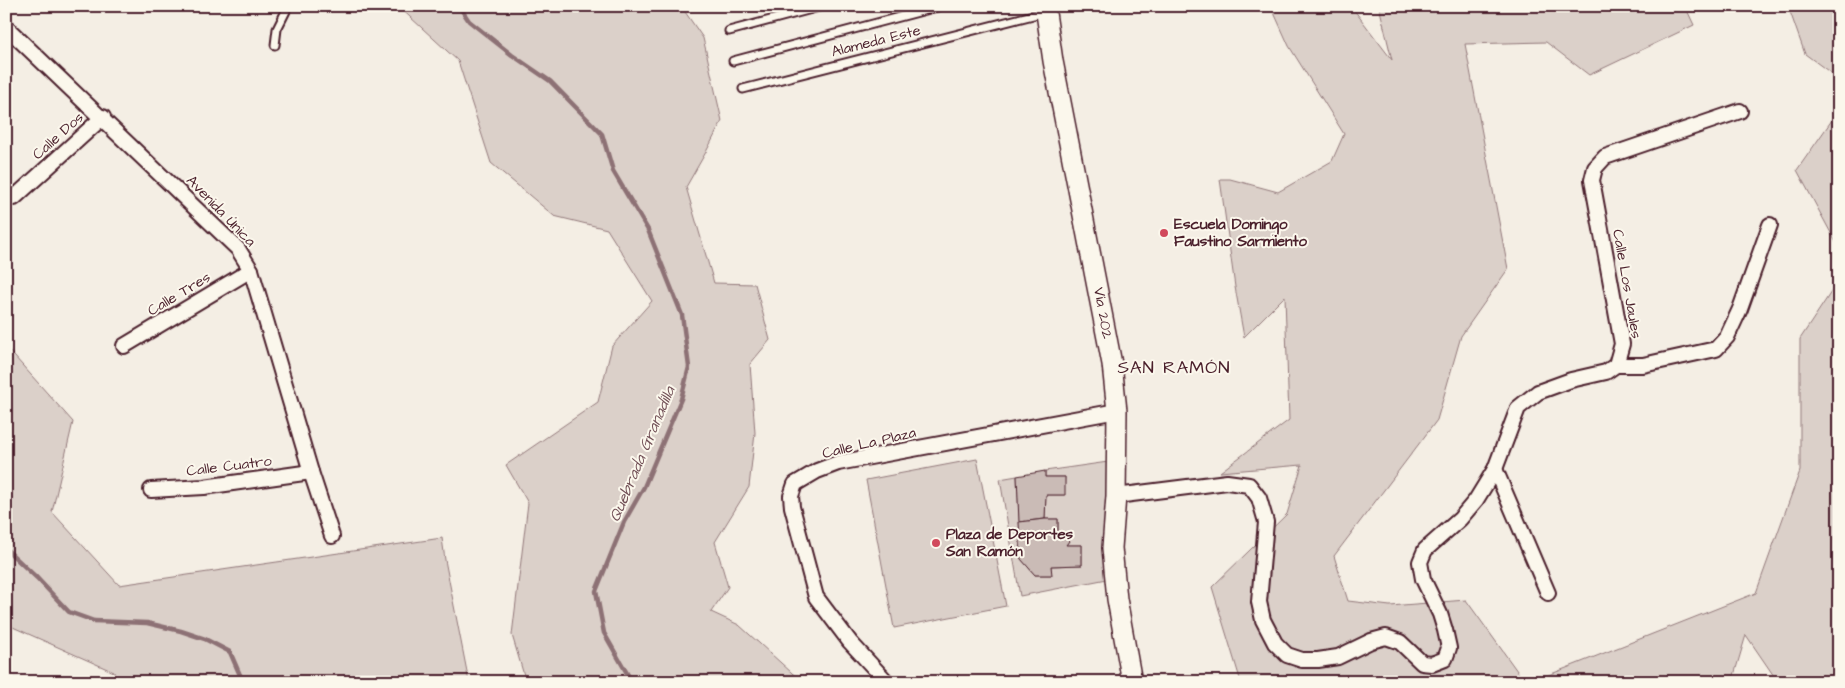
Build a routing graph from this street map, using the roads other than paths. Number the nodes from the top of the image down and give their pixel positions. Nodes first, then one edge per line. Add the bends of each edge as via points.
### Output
1 (284, 6) edge
2 (823, 6) edge
3 (940, 6) edge
4 (1045, 9) edge
5 (6, 26) edge
6 (729, 31) dead end
7 (276, 45) dead end
8 (733, 60) dead end
9 (743, 89) dead end
10 (1740, 111) dead end
11 (103, 117) junction
12 (14, 198) dead end
13 (1770, 225) dead end
14 (251, 270) junction
15 (124, 346) dead end
16 (1616, 365) junction
17 (1117, 411) junction
18 (1495, 469) junction
19 (311, 472) junction
20 (151, 490) dead end
21 (1116, 496) junction
22 (332, 536) dead end
23 (1548, 593) dead end
24 (887, 682) edge
25 (1132, 682) edge

1 - 7 lane via 286,11 277,29
2 - 6 lane
3 - 8 lane
4 - 9 lane, Alameda Este
4 - 17 main road, Vía 202 via 1111,356
5 - 11 street, Avenida Única
10 - 16 street, Calle Los Jaules via 1606,157 1595,168 1592,180 1622,344
11 - 12 street, Calle Dos
11 - 14 street, Avenida Única via 238,249
13 - 16 street via 1728,338 1716,349 1643,365
14 - 15 street, Calle Tres
14 - 19 street, Avenida Única
16 - 18 street via 1606,372 1538,392 1518,408
17 - 21 main road, Vía 202
17 - 24 street, Calle La Plaza via 838,463 795,484 792,507 816,598
18 - 21 street via 1476,500 1425,550 1420,562 1423,579 1440,614 1449,648 1445,659 1432,664 1422,663 1400,642 1386,637 1338,657 1302,660 1287,655 1275,643 1263,620 1259,602 1266,522 1259,498 1249,485 1227,482
18 - 23 street
19 - 20 street, Calle Cuatro via 204,487
19 - 22 street, Avenida Única
21 - 25 main road, Vía 202 via 1112,548 1117,599

